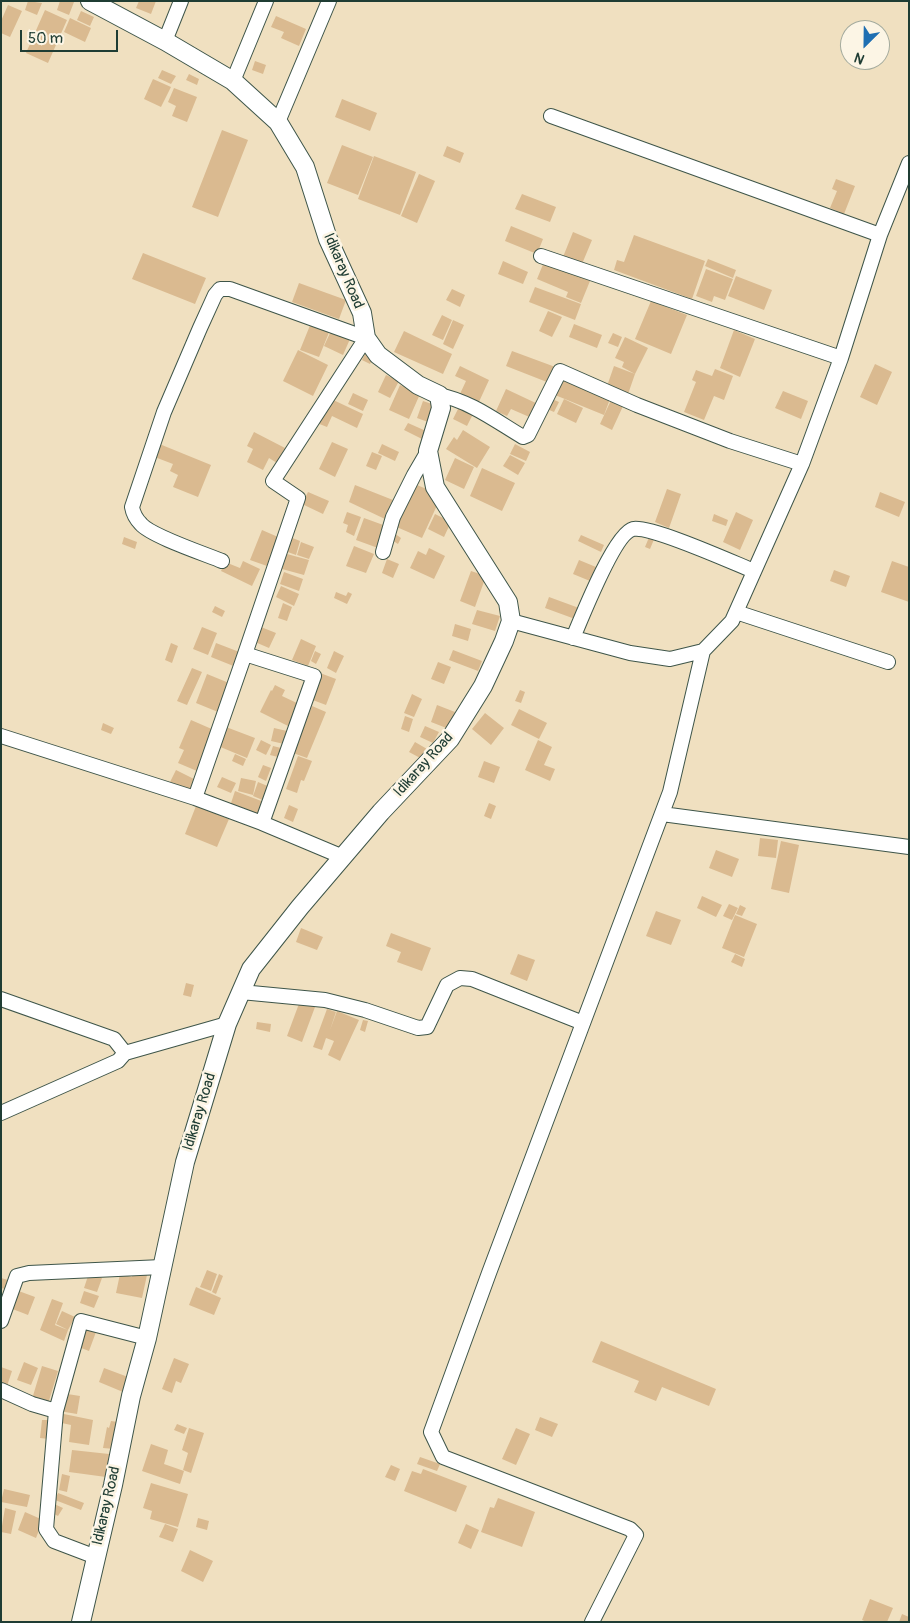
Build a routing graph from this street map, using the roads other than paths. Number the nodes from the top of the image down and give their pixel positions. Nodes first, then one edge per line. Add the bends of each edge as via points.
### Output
1 (181, 1) edge
2 (266, 1) edge
3 (329, 1) edge
4 (94, 2) edge
5 (165, 41) junction
6 (233, 81) junction
7 (551, 116) dead end
8 (278, 122) junction
9 (909, 163) edge
10 (880, 235) junction
11 (541, 256) dead end
12 (366, 338) junction
13 (841, 358) junction
14 (439, 396) junction
15 (428, 451) junction
16 (802, 464) junction
17 (383, 552) dead end
18 (222, 561) dead end
19 (754, 571) junction
20 (736, 612) junction
21 (511, 621) junction
22 (573, 638) junction
23 (703, 651) junction
24 (245, 654) junction
25 (888, 662) dead end
26 (1, 736) edge
27 (195, 798) junction
28 (662, 814) junction
29 (262, 823) junction
30 (909, 847) edge
31 (343, 857) junction
32 (241, 992) junction
33 (1, 999) edge
34 (583, 1023) junction
35 (227, 1024) junction
36 (125, 1053) junction
37 (1, 1113) edge
38 (162, 1267) junction
39 (1, 1321) edge
40 (147, 1338) junction
41 (1, 1390) edge
42 (56, 1411) junction
43 (96, 1556) junction
44 (81, 1622) edge
45 (592, 1622) edge

1 - 5 street
2 - 6 street
3 - 8 street
4 - 5 street, Idikaray Road
5 - 6 street, Idikaray Road
6 - 8 street, Idikaray Road
7 - 10 street
8 - 12 street, Idikaray Road via 305,167 328,239 362,313
9 - 10 street
10 - 13 street
11 - 13 street
12 - 14 street, Idikaray Road via 378,355 418,385
12 - 18 street via 230,289 220,289 215,295 164,412 132,507 141,525 154,533
12 - 24 street via 273,482 298,498
13 - 16 street
14 - 15 street via 441,408
14 - 16 street via 467,404 523,437 528,436 560,371 702,430
15 - 17 street via 393,517
15 - 21 street via 435,487 508,602
16 - 19 street
19 - 20 street
19 - 22 street via 681,542 646,530 632,529 614,550
20 - 23 street via 732,621
20 - 25 street
21 - 22 street
21 - 31 street, Idikaray Road via 483,686 450,739
22 - 23 street via 630,653 670,659
23 - 28 street
24 - 27 street
24 - 29 street via 314,676
26 - 27 street
27 - 29 street
28 - 30 street
28 - 34 street
29 - 31 street
31 - 32 street, Idikaray Road via 251,969
32 - 34 street via 325,1000 418,1028 427,1027 447,985 460,978 472,979
32 - 35 street, Idikaray Road
33 - 36 street via 114,1039
34 - 45 street via 431,1432 443,1457 630,1529 636,1535
35 - 36 street
35 - 38 street, Idikaray Road via 185,1162
36 - 37 street via 118,1061
38 - 39 street via 18,1276
38 - 40 street, Idikaray Road
40 - 42 street via 81,1320
40 - 43 street, Idikaray Road
41 - 42 street
42 - 43 street via 46,1529 54,1541
43 - 44 street, Idikaray Road

